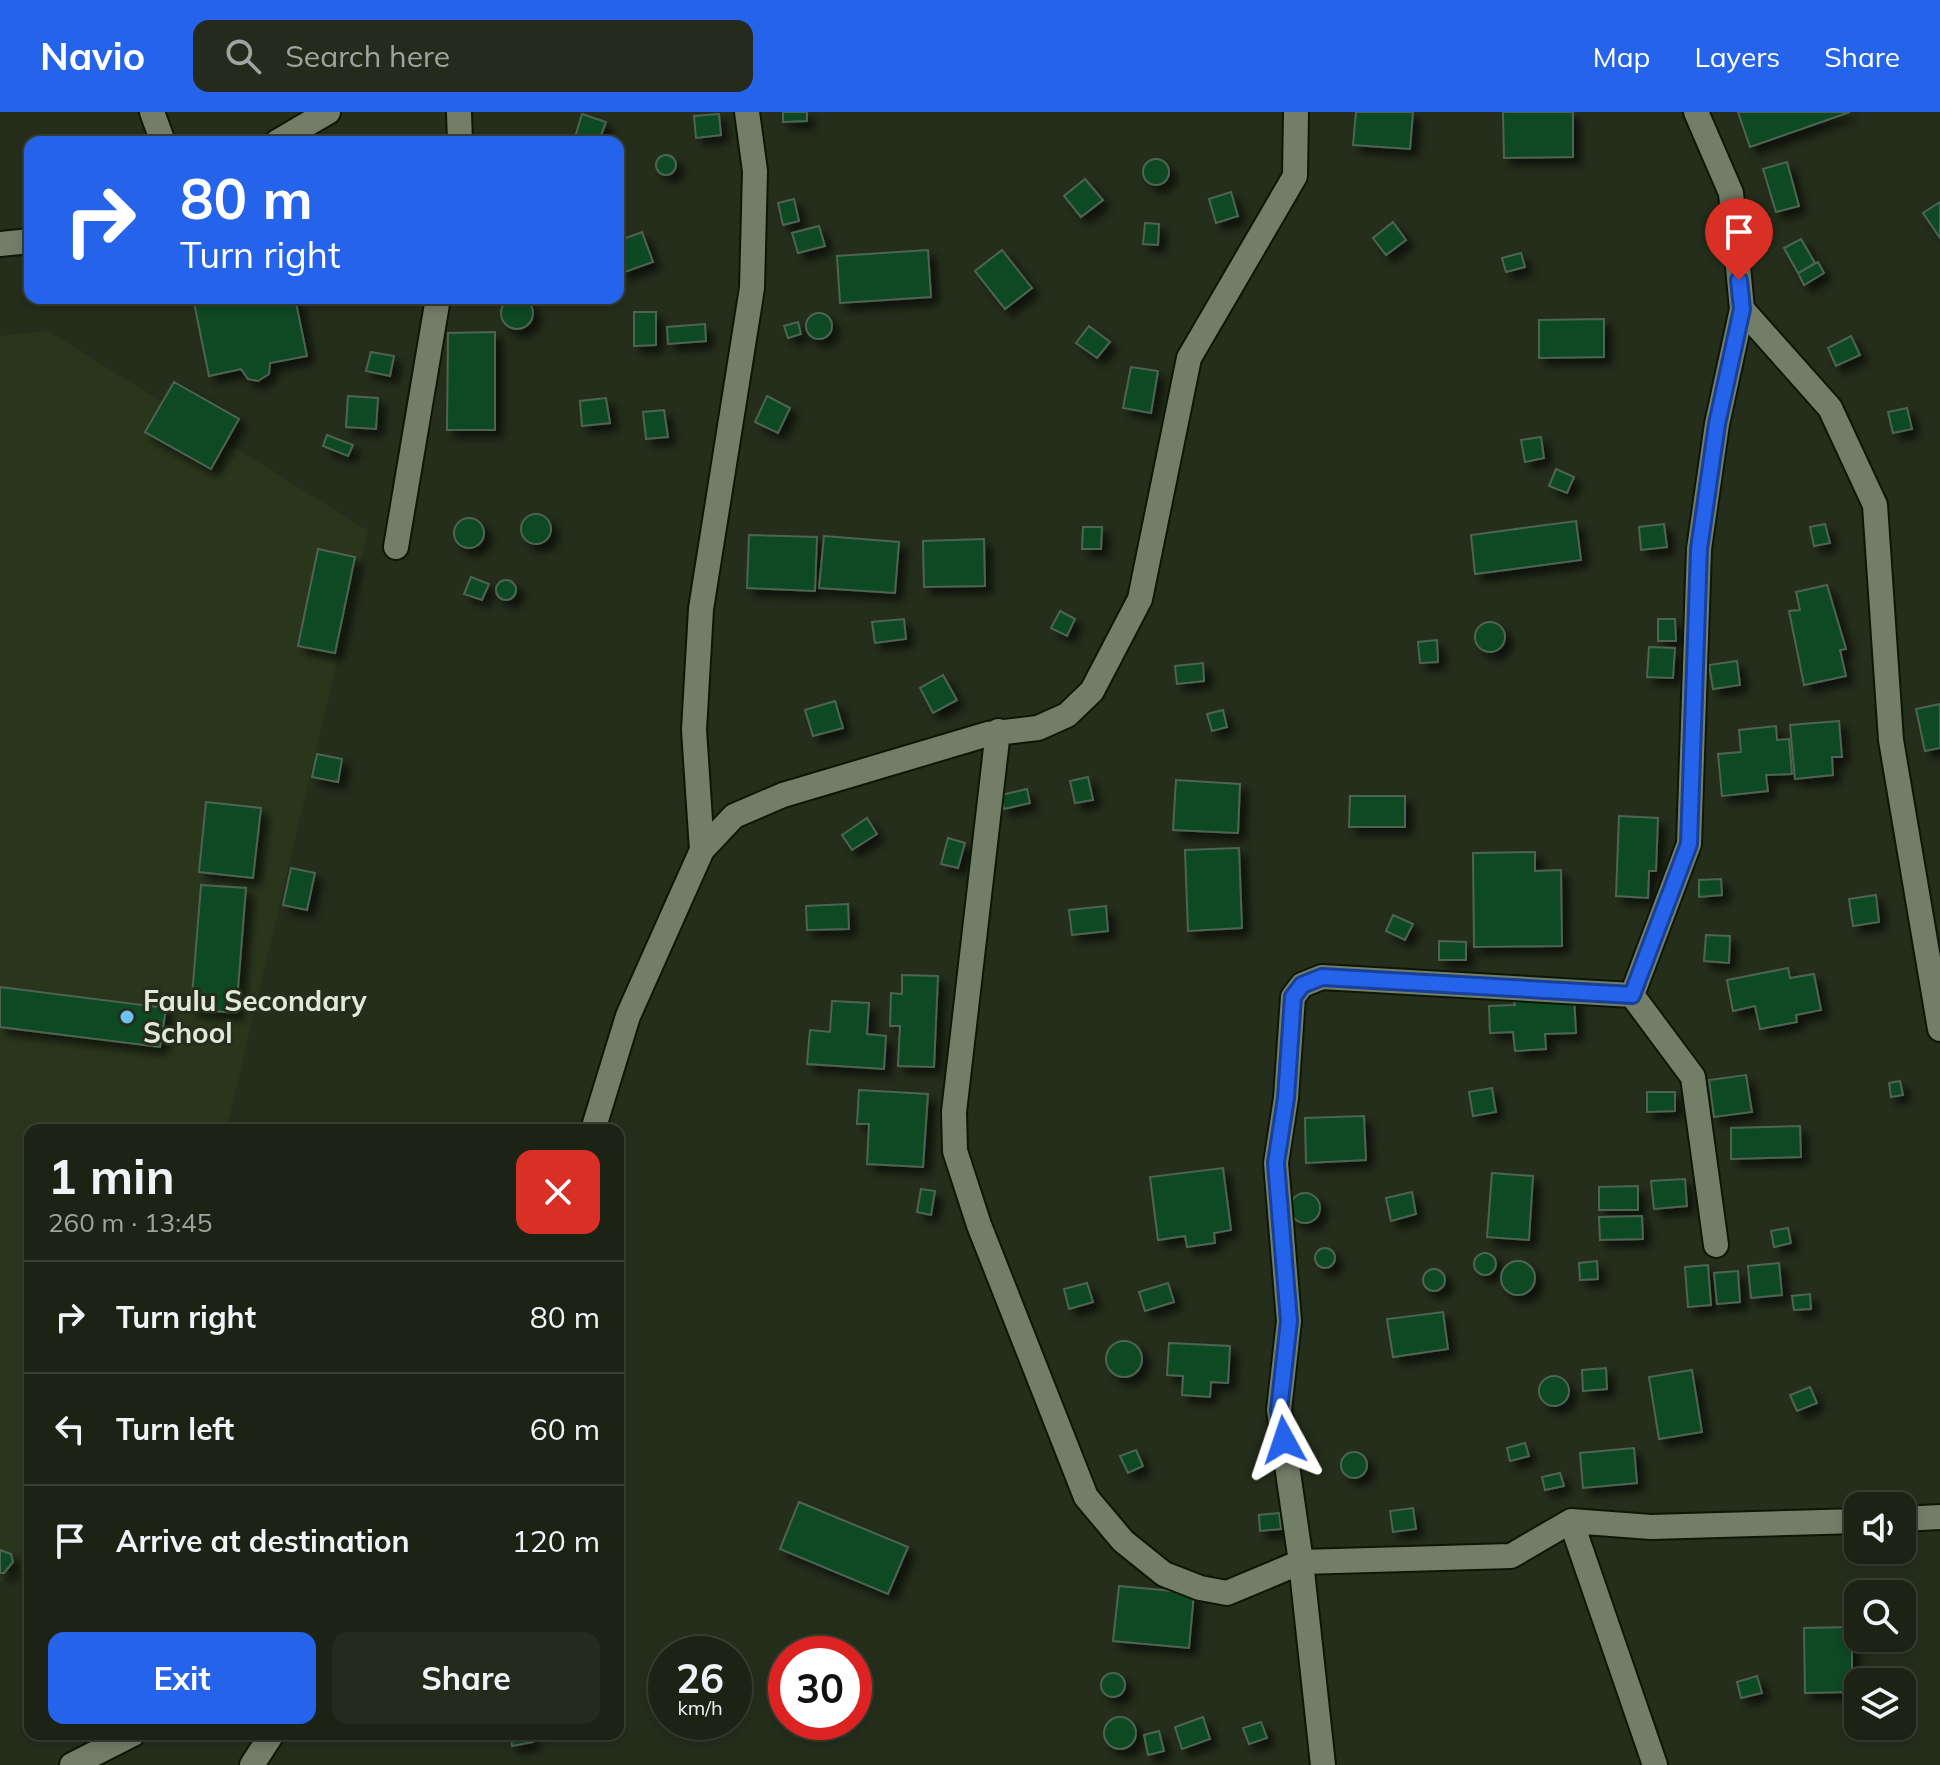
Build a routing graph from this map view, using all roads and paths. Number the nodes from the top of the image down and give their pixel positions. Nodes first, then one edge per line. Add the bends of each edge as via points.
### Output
1 (152, 112) edge
2 (328, 112) edge
3 (459, 112) edge
4 (747, 112) edge
5 (1296, 112) edge
6 (1696, 112) edge
7 (161, 136) edge
8 (287, 136) edge
9 (460, 136) edge
10 (24, 242) edge
11 (0, 244) edge
12 (437, 304) edge
13 (1742, 309) junction
14 (396, 547) dead end
15 (998, 731) junction
16 (702, 850) junction
17 (1632, 995) junction
18 (1940, 1029) edge
19 (595, 1124) edge
20 (1716, 1245) dead end
21 (1940, 1517) edge
22 (1916, 1518) edge
23 (1571, 1521) junction
24 (1844, 1521) edge
25 (1301, 1562) junction
26 (121, 1740) edge
27 (268, 1740) edge
28 (72, 1765) edge
29 (252, 1765) edge
30 (1323, 1765) edge
31 (1655, 1765) edge

1 - 7 street
2 - 8 street
3 - 9 street
4 - 16 street via 755,171 752,288 701,609 694,730
5 - 15 street via 1295,176 1189,358 1140,599 1092,691 1067,715 1038,728
6 - 13 street via 1731,193
10 - 11 street
12 - 14 street
13 - 17 street via 1717,424 1699,549 1689,844
13 - 18 street via 1830,408 1875,505 1891,740
15 - 16 street via 757,803 734,816
15 - 25 street via 954,1112 955,1151 979,1225 1086,1497 1123,1541 1164,1574 1227,1593
16 - 19 street via 628,1016
17 - 20 street via 1693,1077
17 - 25 street via 1322,977 1302,985 1293,997 1276,1163 1289,1321 1279,1410
21 - 22 street
23 - 24 street via 1651,1527
23 - 25 street via 1511,1556
23 - 31 street
25 - 30 street
26 - 28 street
27 - 29 street

